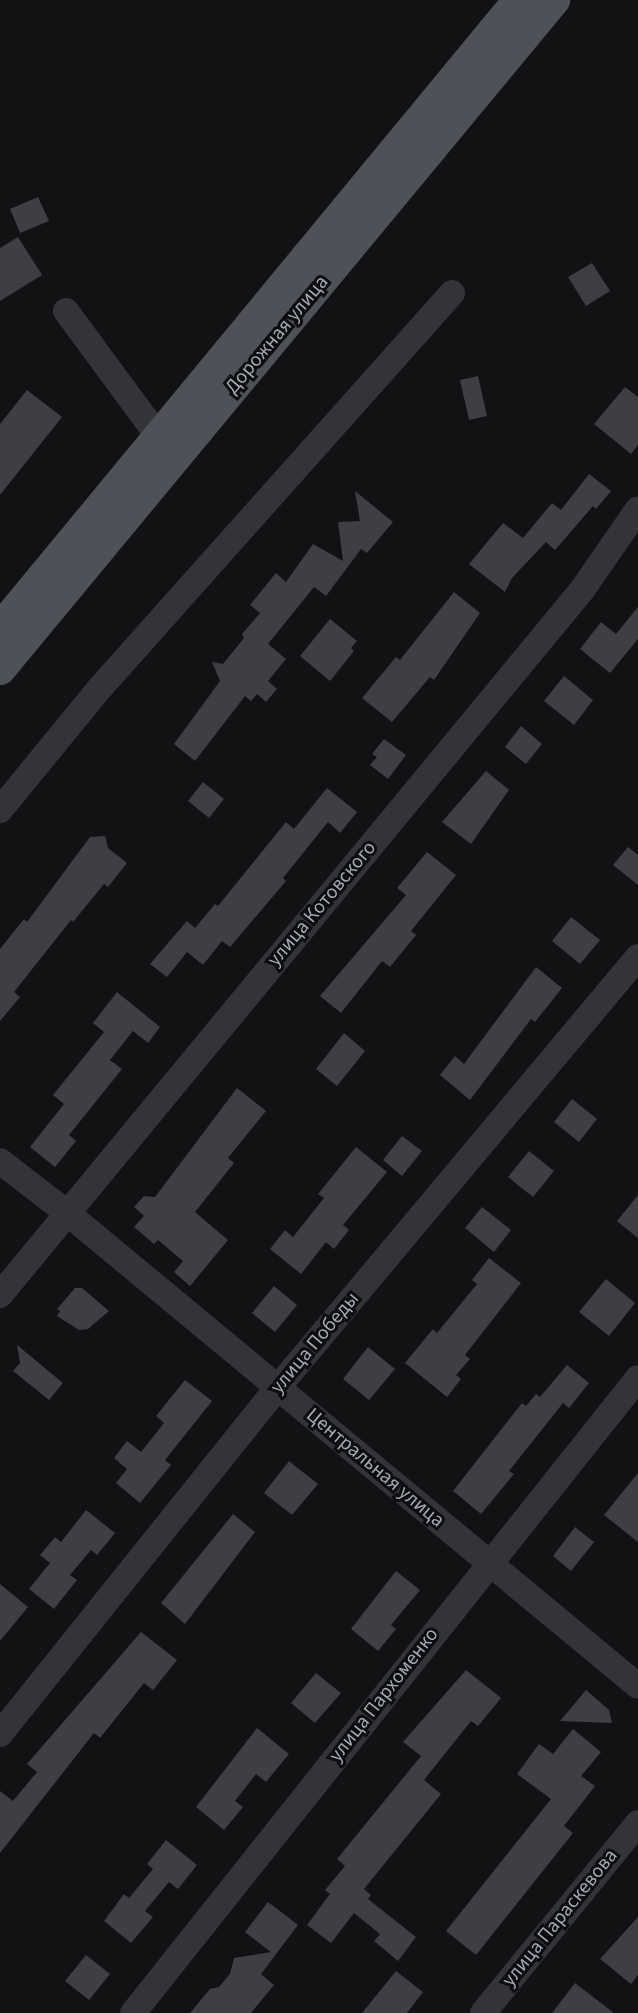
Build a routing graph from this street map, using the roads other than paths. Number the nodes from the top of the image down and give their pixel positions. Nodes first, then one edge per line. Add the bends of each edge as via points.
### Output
1 (519, 0) edge
2 (554, 0) edge
3 (452, 293) dead end
4 (66, 311) dead end
5 (159, 437) junction
6 (638, 509) edge
7 (0, 629) edge
8 (0, 669) edge
9 (0, 810) edge
10 (638, 957) edge
11 (0, 1161) edge
12 (66, 1212) junction
13 (0, 1295) edge
14 (638, 1378) edge
15 (279, 1386) junction
16 (488, 1564) junction
17 (638, 1686) edge
18 (0, 1734) edge
19 (638, 1823) edge
20 (133, 2013) edge
21 (483, 2013) edge

1 - 5 main road, Дорожная улица
2 - 8 main road, Дорожная улица
3 - 9 street via 100,688
4 - 5 street
5 - 7 main road, Дорожная улица
6 - 12 street, улица Котовского via 582,590
10 - 15 street, улица Победы
11 - 12 street, Центральная улица
12 - 13 street, улица Котовского
12 - 15 street, Центральная улица
14 - 16 street, улица Пархоменко
15 - 16 street, Центральная улица
15 - 18 street, улица Победы
16 - 17 street, Центральная улица
16 - 20 street, улица Пархоменко
19 - 21 street, улица Параскевова

